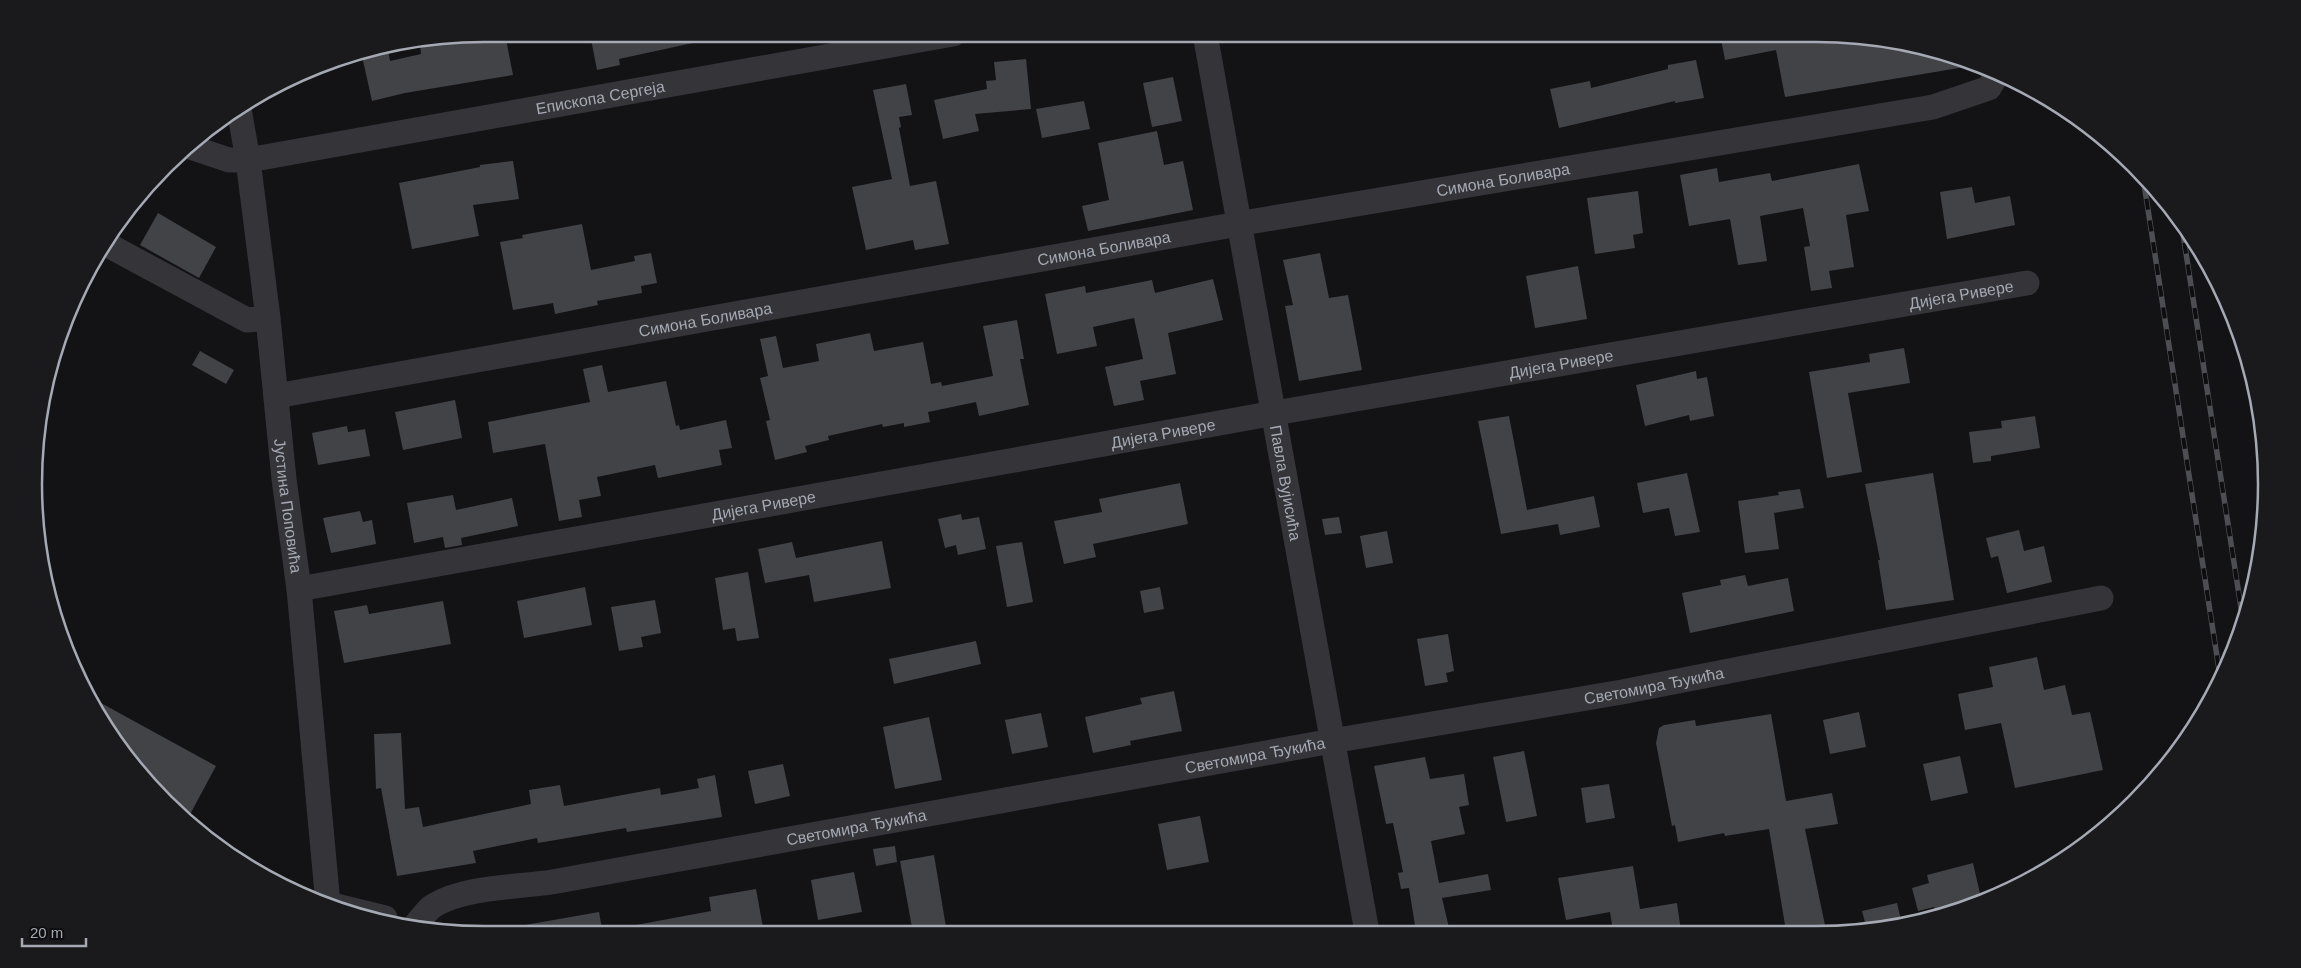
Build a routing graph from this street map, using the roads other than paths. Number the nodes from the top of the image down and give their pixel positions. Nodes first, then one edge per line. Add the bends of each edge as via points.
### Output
1 (908, 42) edge
2 (1207, 42) edge
3 (1994, 80) edge
4 (240, 116) edge
5 (196, 149) edge
6 (248, 160) junction
7 (1241, 224) junction
8 (112, 247) edge
9 (2027, 283) dead end
10 (268, 318) junction
11 (276, 396) junction
12 (1275, 413) junction
13 (299, 589) junction
14 (2101, 598) dead end
15 (1332, 741) junction
16 (327, 897) edge
17 (419, 921) edge
18 (1366, 926) edge

1 - 6 street, Епископа Сергеја
2 - 7 street, Павла Вујисића
3 - 7 street, Симона Боливара via 1990,88 1933,107
4 - 6 street, Јустина Поповића
5 - 6 street, Епископа Сергеја via 229,160
6 - 10 street, Јустина Поповића
7 - 11 street, Симона Боливара
7 - 12 street, Павла Вујисића
8 - 10 street via 247,320
9 - 12 street, Дијега Ривере
10 - 11 street, Јустина Поповића
11 - 13 street, Јустина Поповића
12 - 13 street, Дијега Ривере
12 - 15 street, Павла Вујисића
13 - 16 street, Јустина Поповића
14 - 15 street, Светомира Ђукића via 1622,692
15 - 17 street, Светомира Ђукића via 552,882 470,893 446,899 432,907
15 - 18 street, Павла Вујисића

